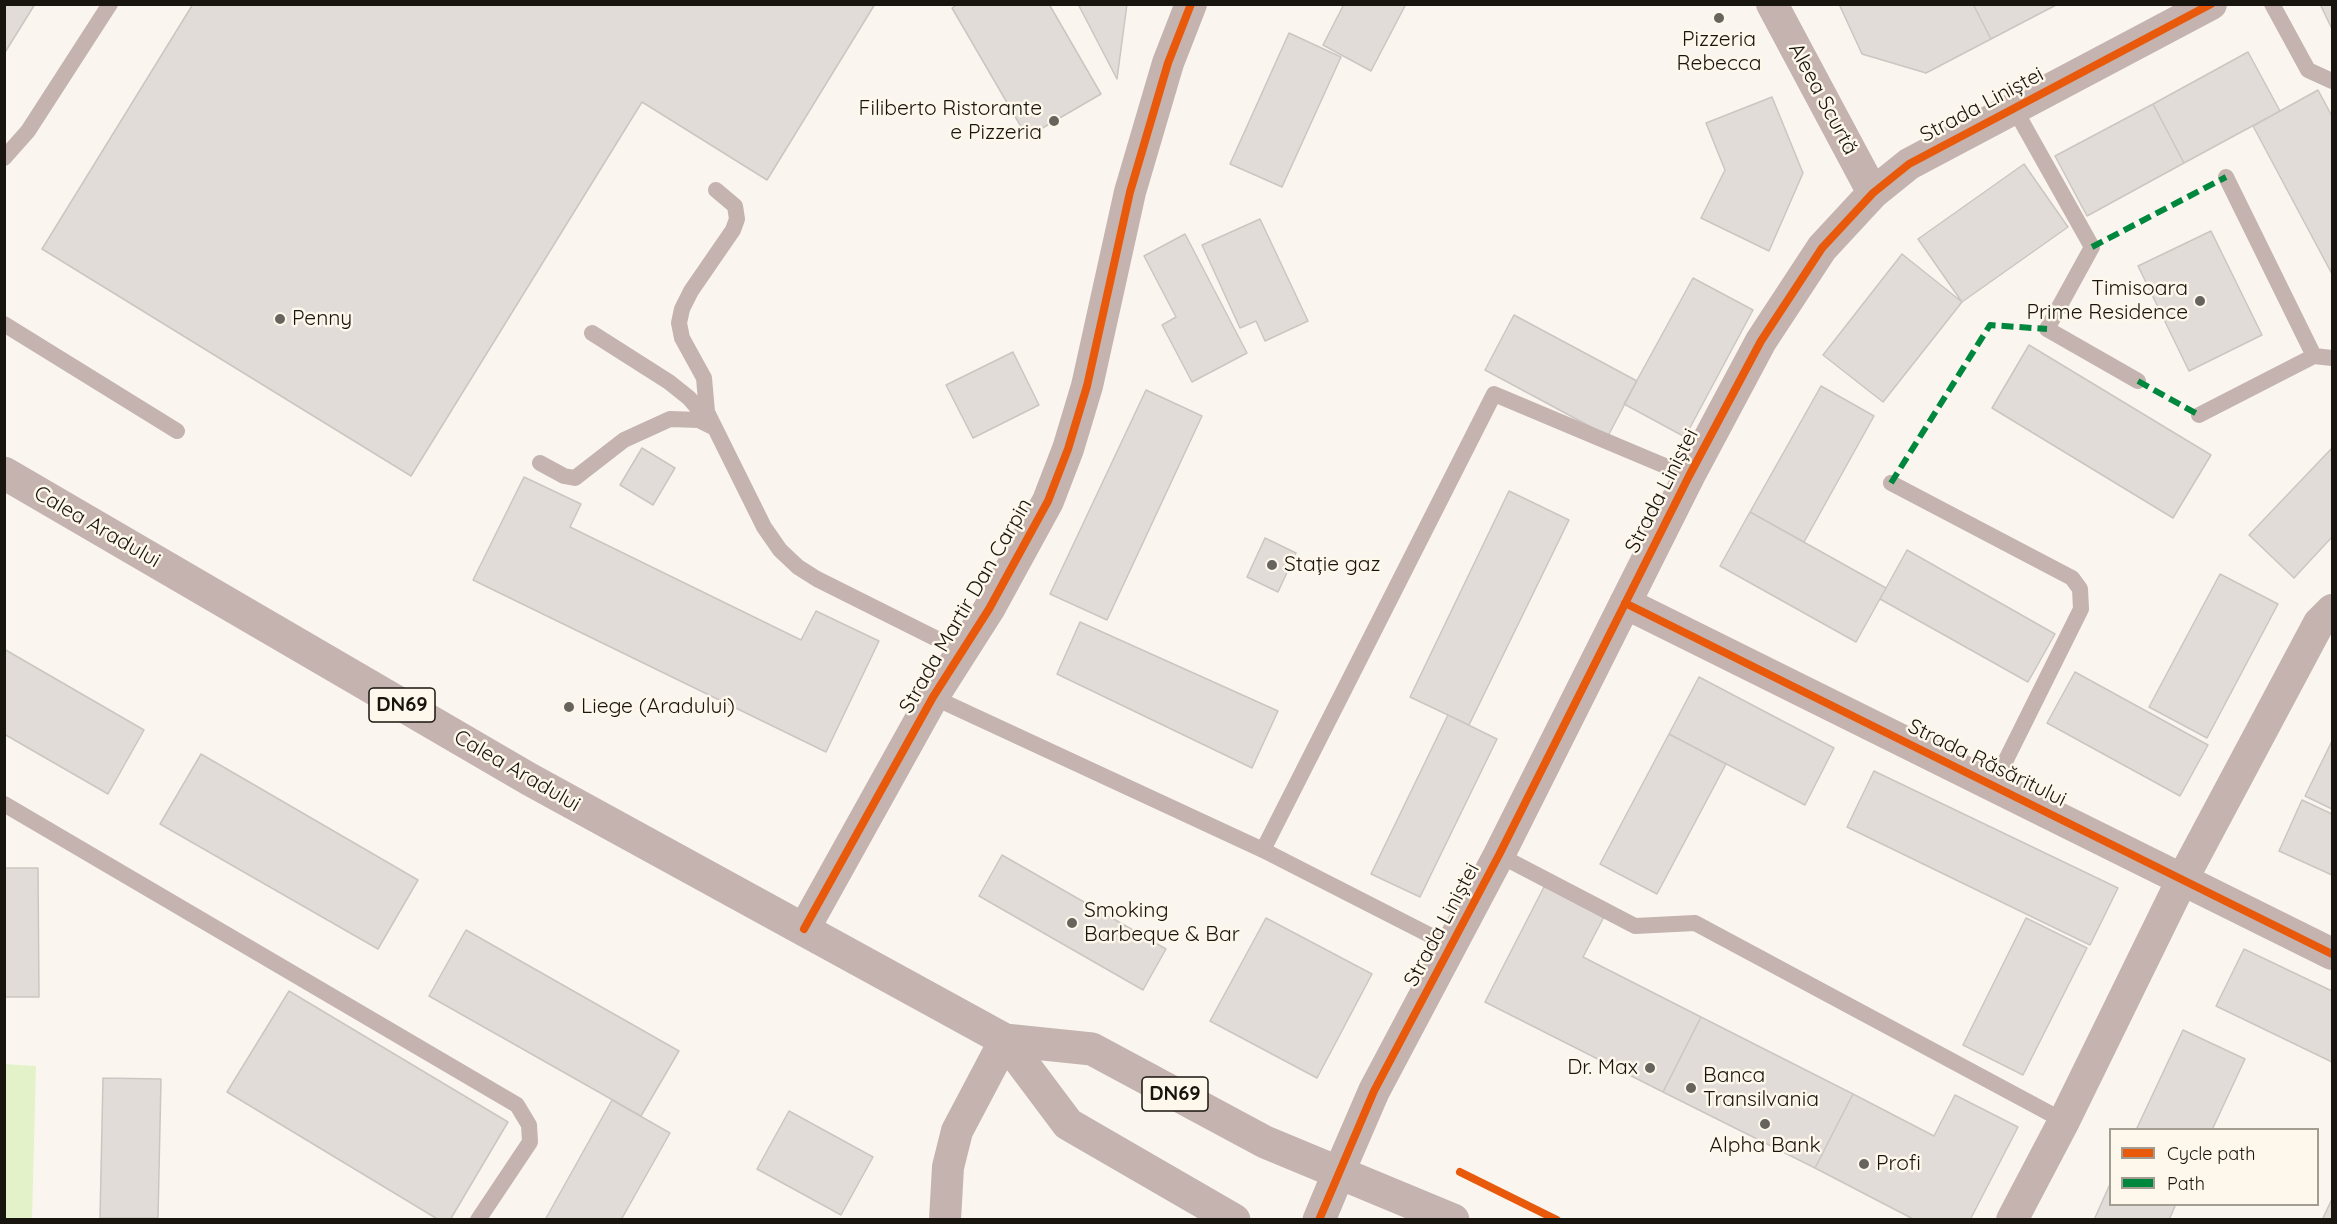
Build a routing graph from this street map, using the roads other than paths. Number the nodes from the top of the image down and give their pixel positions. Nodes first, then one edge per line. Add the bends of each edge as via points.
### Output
1 (110, 4) edge
2 (1191, 4) edge
3 (1772, 4) edge
4 (2211, 4) edge
5 (2272, 4) edge
6 (2332, 81) edge
7 (2014, 108) junction
8 (4, 158) edge
9 (2226, 177) dead end
10 (716, 190) dead end
11 (1873, 193) junction
12 (4, 324) edge
13 (592, 333) dead end
14 (2314, 356) junction
15 (2332, 358) edge
16 (2138, 381) dead end
17 (2199, 415) dead end
18 (715, 428) junction
19 (177, 431) dead end
20 (540, 463) dead end
21 (4, 473) edge
22 (1689, 476) junction
23 (1891, 483) dead end
24 (1625, 603) junction
25 (2332, 610) edge
26 (961, 651) junction
27 (933, 697) junction
28 (1993, 786) junction
29 (4, 804) edge
30 (1263, 850) junction
31 (1499, 855) junction
32 (2182, 880) junction
33 (804, 930) junction
34 (1451, 946) junction
35 (2332, 954) edge
36 (1005, 1040) junction
37 (2064, 1121) junction
38 (1339, 1172) junction
39 (2019, 1217) edge
40 (478, 1220) edge
41 (945, 1220) edge
42 (1234, 1220) edge
43 (1319, 1220) edge
44 (1453, 1220) edge

1 - 8 lane via 28,131
2 - 26 street, Strada Martir Dan Carpin via 1168,63 1130,192 1087,386 1068,449 1028,540
3 - 11 street, Aleea Scurtă
4 - 7 street, Strada Liniștei
5 - 6 lane via 2308,70
7 - 11 street, Strada Liniștei via 1909,164
7 - 16 lane via 2092,247 2047,328
9 - 14 lane
10 - 18 lane via 735,206 737,219 691,291 679,323 682,338 704,378 707,412
11 - 22 street, Strada Liniștei via 1822,248 1773,322
12 - 19 lane
13 - 18 lane via 676,387
14 - 15 lane
14 - 17 lane
18 - 20 lane via 699,420 670,419 624,440 575,478
18 - 26 lane via 764,527 798,567
21 - 33 main road, Calea Aradului / DN69 via 529,779
22 - 24 street, Strada Liniștei
22 - 30 lane via 1494,394
23 - 28 lane via 2073,578 2080,589 2081,609
24 - 28 street, Strada Răsăritului
24 - 31 street, Strada Liniștei
25 - 32 street via 2319,623
26 - 27 street, Strada Martir Dan Carpin
27 - 30 lane
27 - 33 street, Strada Martir Dan Carpin
28 - 32 street, Strada Răsăritului
29 - 40 lane via 517,1105 529,1125 530,1142
30 - 34 lane
31 - 34 street, Strada Liniștei
31 - 37 lane via 1635,926 1695,923
32 - 35 street, Strada Răsăritului
32 - 37 street
33 - 36 main road, Calea Aradului / DN69
34 - 38 street, Strada Liniștei via 1374,1092
36 - 38 main road, Calea Aradului / DN69 via 1092,1050 1264,1142
36 - 41 street via 957,1131 948,1167
36 - 42 main road, Calea Aradului / DN69 via 1068,1124
37 - 39 street
38 - 43 main road
38 - 44 main road, Calea Aradului / DN69

